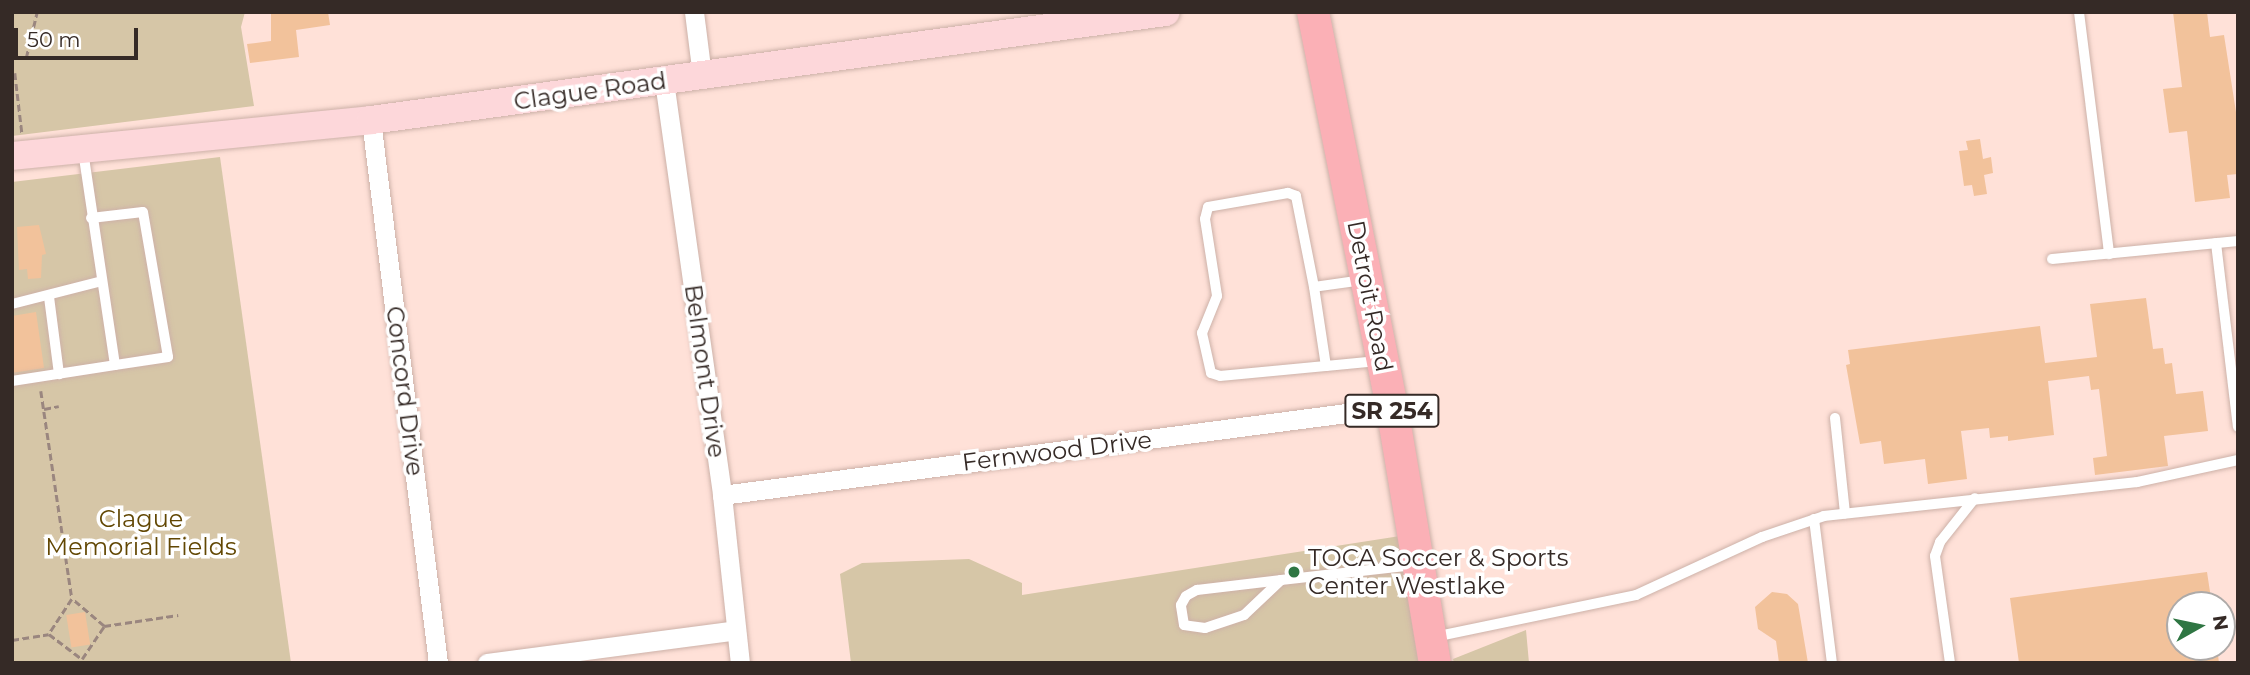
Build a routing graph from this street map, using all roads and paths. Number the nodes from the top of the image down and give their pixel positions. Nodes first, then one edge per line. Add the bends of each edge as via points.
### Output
1 (37, 12) edge
2 (694, 12) edge
3 (1166, 12) edge
4 (1313, 12) edge
5 (2079, 12) edge
6 (26, 58) dead end
7 (15, 73) dead end
8 (702, 75) junction
9 (664, 81) junction
10 (371, 120) junction
11 (17, 146) edge
12 (82, 148) junction
13 (92, 218) junction
14 (2238, 241) edge
15 (2216, 243) junction
16 (2109, 254) junction
17 (2052, 259) dead end
18 (1367, 280) junction
19 (102, 281) junction
20 (1314, 287) junction
21 (49, 297) junction
22 (12, 304) edge
23 (1382, 360) junction
24 (115, 365) junction
25 (1325, 366) junction
26 (59, 374) junction
27 (39, 377) junction
28 (12, 382) edge
29 (60, 406) dead end
30 (1392, 407) junction
31 (44, 408) junction
32 (1835, 418) dead end
33 (2238, 427) edge
34 (2238, 460) edge
35 (722, 495) junction
36 (1975, 498) junction
37 (1845, 513) junction
38 (1814, 519) junction
39 (1418, 564) junction
40 (1281, 580) junction
41 (72, 599) junction
42 (178, 615) dead end
43 (104, 626) junction
44 (736, 630) junction
45 (49, 634) junction
46 (12, 640) edge
47 (1433, 650) edge
48 (83, 661) edge
49 (438, 663) edge
50 (487, 663) edge
51 (740, 663) edge
52 (1832, 663) edge
53 (1950, 663) edge

1 - 6 path
2 - 8 street
3 - 8 main road, Clague Road
4 - 18 main road, Detroit Road / SR 254
5 - 16 lane
7 - 11 path
8 - 9 main road, Clague Road
9 - 10 main road, Clague Road
9 - 35 street, Belmont Drive
10 - 12 main road, Clague Road
10 - 49 street, Concord Drive
11 - 12 main road, Clague Road
12 - 13 lane
13 - 19 lane
13 - 24 lane via 143,212 168,357
14 - 15 lane
15 - 16 lane
15 - 33 lane
16 - 17 lane
18 - 20 lane
18 - 23 main road, Detroit Road / SR 254
19 - 21 lane
19 - 24 lane
20 - 25 lane
20 - 25 lane via 1300,203 1288,193 1211,203 1205,219 1217,296 1202,333 1211,373 1220,376
21 - 22 lane
21 - 26 lane
23 - 25 lane
23 - 30 main road, Detroit Road / SR 254
24 - 26 lane
26 - 27 lane
27 - 28 lane
27 - 31 path
29 - 31 path
30 - 35 street, Fernwood Drive
30 - 39 main road, Detroit Road / SR 254
31 - 41 path
32 - 37 lane
34 - 36 lane via 2137,482
35 - 44 street, Belmont Drive
36 - 37 lane
36 - 53 lane via 1940,542 1935,556
37 - 38 lane
38 - 47 lane via 1762,537 1636,595
38 - 52 lane
39 - 40 lane
39 - 47 main road, Detroit Road / SR 254
40 - 40 lane via 1197,590 1181,605 1184,625 1205,628 1244,615
41 - 43 path
41 - 45 path
42 - 43 path
43 - 48 path
44 - 50 street
44 - 51 street, Belmont Drive
45 - 46 path
45 - 48 path

